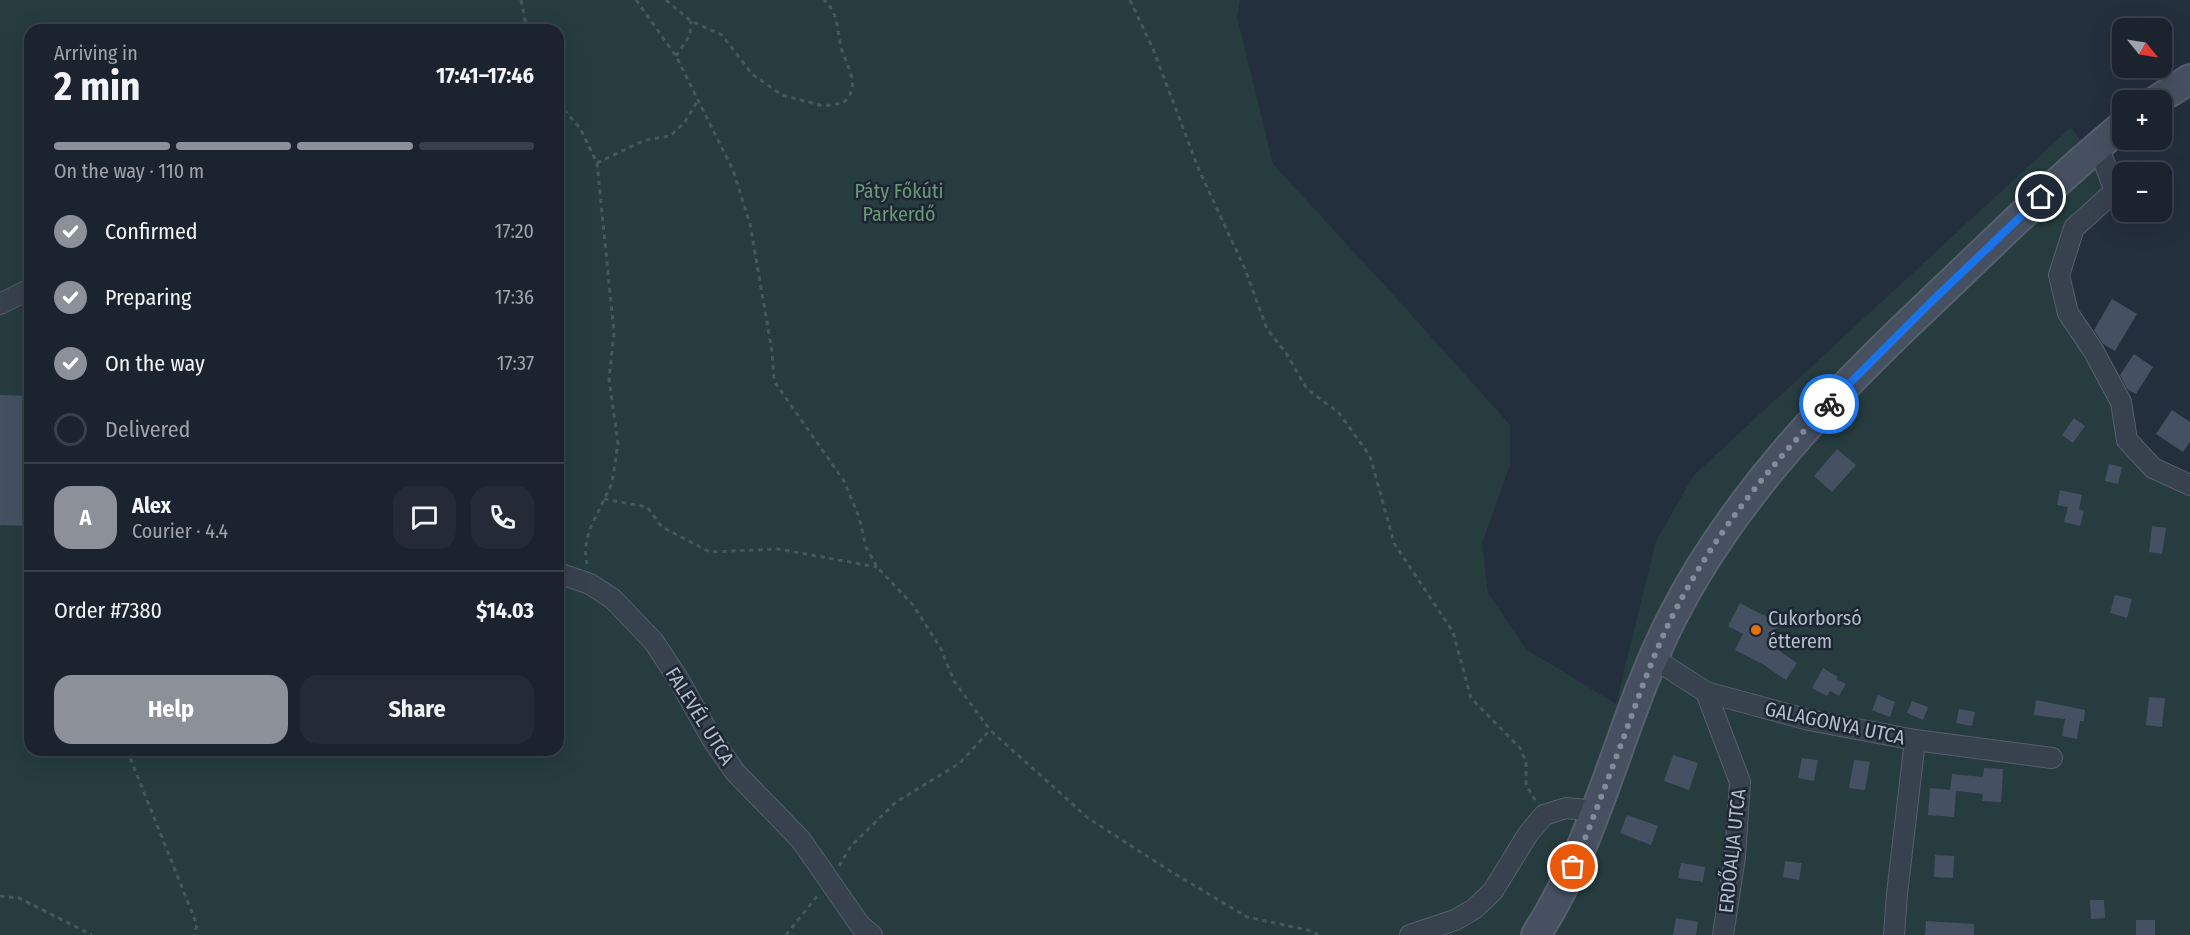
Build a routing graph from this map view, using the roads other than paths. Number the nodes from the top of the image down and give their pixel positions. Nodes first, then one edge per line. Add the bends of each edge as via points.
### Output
1 (2190, 79) edge
2 (2172, 90) edge
3 (2112, 134) edge
4 (2098, 146) junction
5 (24, 292) edge
6 (0, 304) edge
7 (2190, 484) edge
8 (564, 575) edge
9 (1653, 657) junction
10 (1706, 692) junction
11 (1915, 740) junction
12 (2052, 758) dead end
13 (1596, 811) junction
14 (872, 935) edge
15 (1410, 935) edge
16 (1536, 935) edge
17 (1723, 935) edge
18 (1894, 935) edge

1 - 2 main road
3 - 4 main road
4 - 7 street via 2115,190 2074,228 2059,275 2068,313 2121,402 2127,440 2153,468
4 - 9 main road via 1931,302 1799,435 1750,493 1706,558
5 - 6 street
8 - 14 street, FALEVÉL UTCA via 590,584 613,600 654,642 735,772 801,840 860,925
9 - 10 street
9 - 13 main road
10 - 11 street, GALAGONYA UTCA via 1809,720
10 - 17 street, ERDŐALJA UTCA via 1740,782
11 - 12 street
11 - 18 street, GALAGONYA UTCA
13 - 15 street via 1566,808 1544,815 1493,891 1474,909 1455,920
13 - 16 main road via 1573,867

